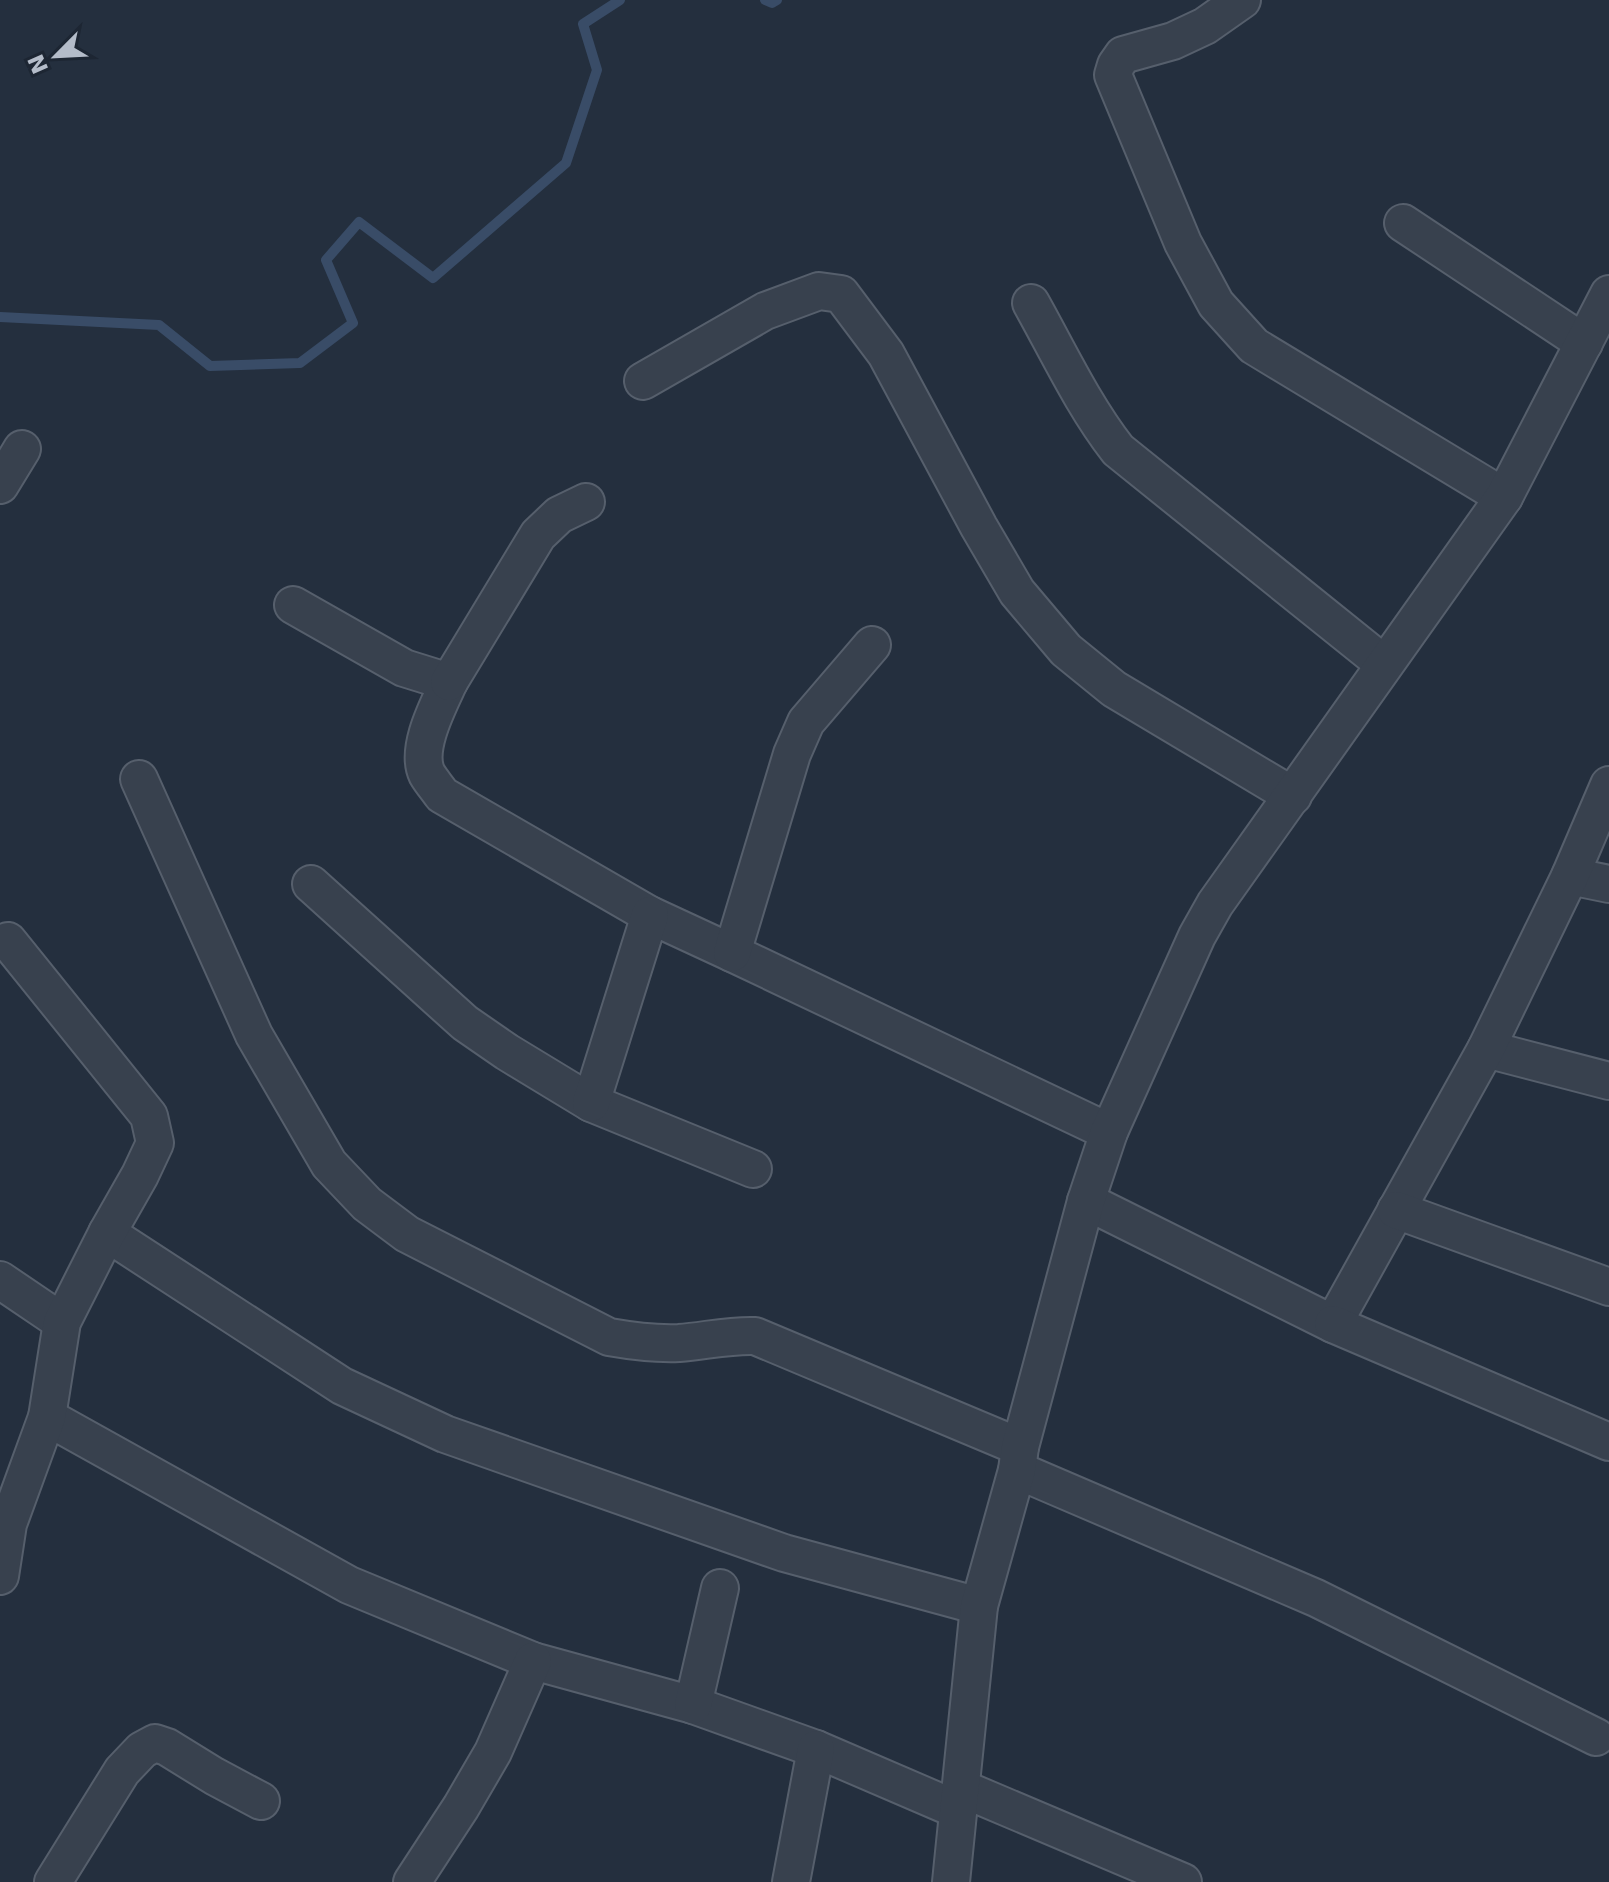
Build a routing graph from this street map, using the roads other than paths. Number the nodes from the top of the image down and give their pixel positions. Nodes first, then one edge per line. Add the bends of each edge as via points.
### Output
1 (1242, 0) edge
2 (1403, 223) dead end
3 (1609, 294) edge
4 (1031, 303) dead end
5 (1584, 343) junction
6 (643, 381) dead end
7 (22, 449) dead end
8 (0, 485) edge
9 (1504, 497) junction
10 (586, 502) dead end
11 (293, 605) dead end
12 (872, 645) dead end
13 (1384, 664) junction
14 (449, 682) junction
15 (139, 779) dead end
16 (1609, 785) edge
17 (1293, 796) junction
18 (1570, 876) junction
19 (311, 884) dead end
20 (1609, 884) edge
21 (650, 915) junction
22 (8, 941) dead end
23 (732, 953) junction
24 (1486, 1049) junction
25 (1609, 1081) edge
26 (591, 1103) junction
27 (1109, 1132) junction
28 (753, 1169) dead end
29 (1086, 1201) junction
30 (1396, 1210) junction
31 (107, 1233) junction
32 (0, 1280) edge
33 (1609, 1287) edge
34 (62, 1322) junction
35 (1333, 1324) junction
36 (47, 1417) junction
37 (1609, 1442) edge
38 (1019, 1459) junction
39 (4, 1522) edge
40 (0, 1576) edge
41 (720, 1588) dead end
42 (979, 1606) junction
43 (533, 1661) junction
44 (693, 1705) junction
45 (1596, 1737) dead end
46 (816, 1749) junction
47 (959, 1799) junction
48 (261, 1801) dead end
49 (53, 1882) edge
50 (412, 1882) edge
51 (791, 1882) edge
52 (951, 1882) edge
53 (1183, 1882) edge

1 - 9 street via 1173,41 1123,55 1113,75 1183,243 1216,304 1254,346
2 - 5 street
3 - 5 street
4 - 13 street via 1118,450
5 - 9 street
6 - 17 street via 765,311 819,291 841,294 886,354 1017,592 1066,650 1114,689
7 - 8 street
9 - 13 street
10 - 14 street via 559,515 538,535
11 - 14 street via 404,668
12 - 23 street via 806,722
13 - 17 street
14 - 21 street via 432,718 424,753 426,773 442,795
15 - 38 street via 254,1035 329,1164 383,1218 609,1337 678,1343 755,1336
16 - 18 street
17 - 27 street via 1209,914
18 - 20 street
18 - 24 street
19 - 26 street via 465,1023
21 - 23 street
21 - 26 street
22 - 31 street via 149,1116 155,1143
23 - 27 street
24 - 25 street
24 - 30 street
26 - 28 street
27 - 29 street
29 - 35 street
29 - 38 street
30 - 33 street
30 - 35 street
31 - 34 street
31 - 42 street via 342,1386 445,1434 784,1553
32 - 34 street
34 - 36 street
35 - 37 street
36 - 39 street
36 - 43 street via 349,1585
38 - 42 street
38 - 45 street
39 - 40 street
41 - 44 street
42 - 47 street
43 - 44 street
43 - 50 street via 493,1752
44 - 46 street
46 - 47 street
46 - 51 street
47 - 52 street
47 - 53 street
48 - 49 street via 155,1743 122,1771

